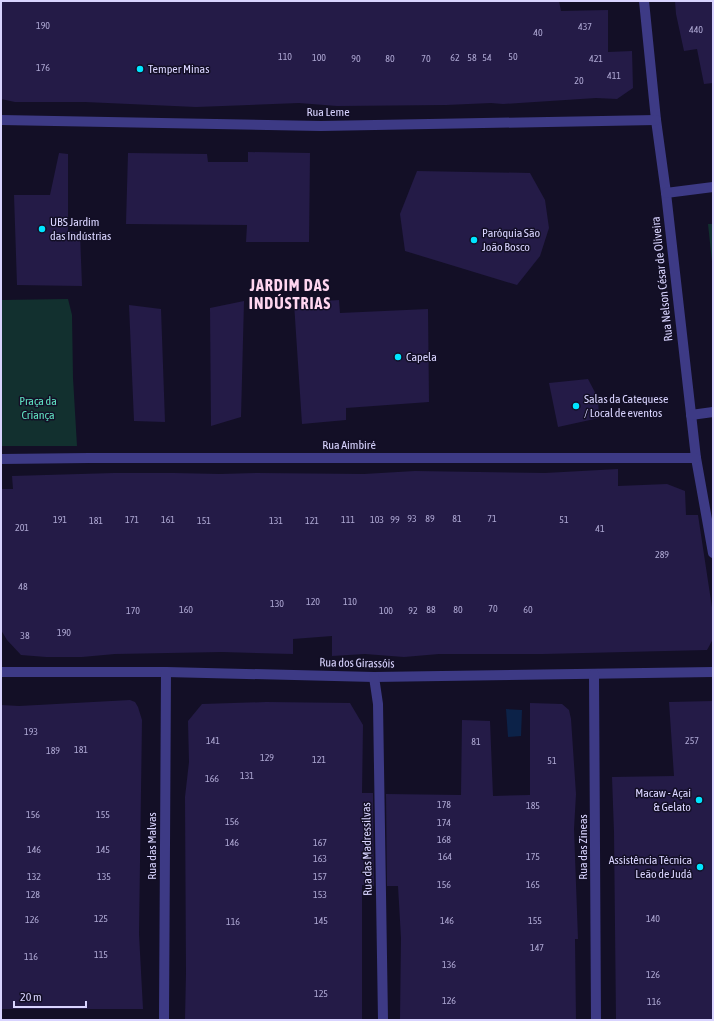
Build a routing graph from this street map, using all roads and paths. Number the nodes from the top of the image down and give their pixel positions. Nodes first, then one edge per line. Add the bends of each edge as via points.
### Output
1 (644, 1) edge
2 (1, 120) edge
3 (656, 120) junction
4 (713, 187) edge
5 (666, 193) junction
6 (713, 412) edge
7 (691, 415) junction
8 (696, 458) junction
9 (1, 460) edge
10 (713, 553) edge
11 (1, 672) edge
12 (166, 672) junction
13 (713, 672) edge
14 (594, 674) junction
15 (374, 677) junction
16 (164, 1020) edge
17 (383, 1020) edge
18 (596, 1020) edge

1 - 3 street, Rua Nelson César de Oliveira
2 - 3 street, Rua Leme via 321,126
3 - 5 street, Rua Nelson César de Oliveira
4 - 5 street
5 - 7 street, Rua Nelson César de Oliveira
6 - 7 street
7 - 8 street, Rua Nelson César de Oliveira
8 - 9 street, Rua Aimbiré
8 - 10 street, Rua Nelson César de Oliveira
11 - 12 street, Rua dos Girassóis
12 - 15 street, Rua dos Girassóis
12 - 16 street, Rua das Malvas
13 - 14 street, Rua dos Girassóis
14 - 15 street, Rua dos Girassóis
14 - 18 street, Rua das Zineas
15 - 17 street, Rua das Madressilvas via 378,712

